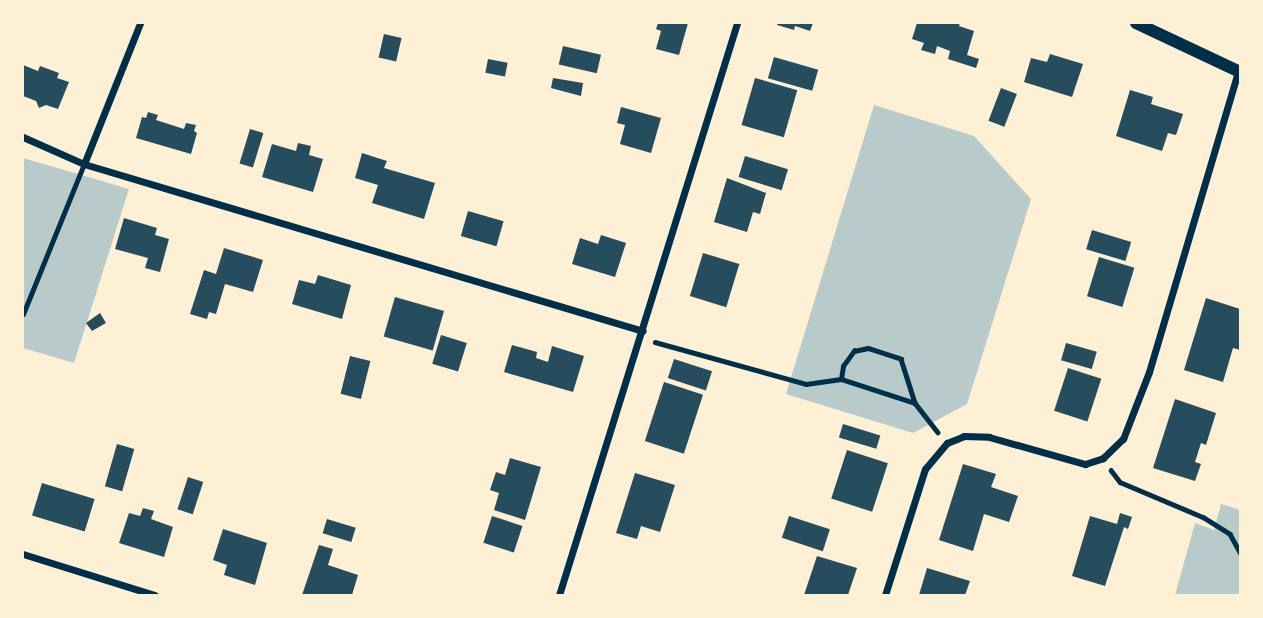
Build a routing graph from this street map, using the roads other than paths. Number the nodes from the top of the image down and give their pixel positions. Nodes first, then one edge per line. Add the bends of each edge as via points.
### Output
1 (140, 23) edge
2 (737, 23) edge
3 (1136, 23) edge
4 (1239, 72) edge
5 (23, 137) edge
6 (84, 163) junction
7 (23, 314) edge
8 (643, 331) junction
9 (23, 554) edge
10 (155, 595) edge
11 (559, 595) edge
12 (885, 595) edge

1 - 6 street
2 - 8 street
3 - 4 street
4 - 12 street via 1137,409 1123,439 1102,458 1085,464 989,437 964,436 947,443 925,468
5 - 6 street
6 - 7 lane
6 - 8 street
8 - 11 street
9 - 10 street

